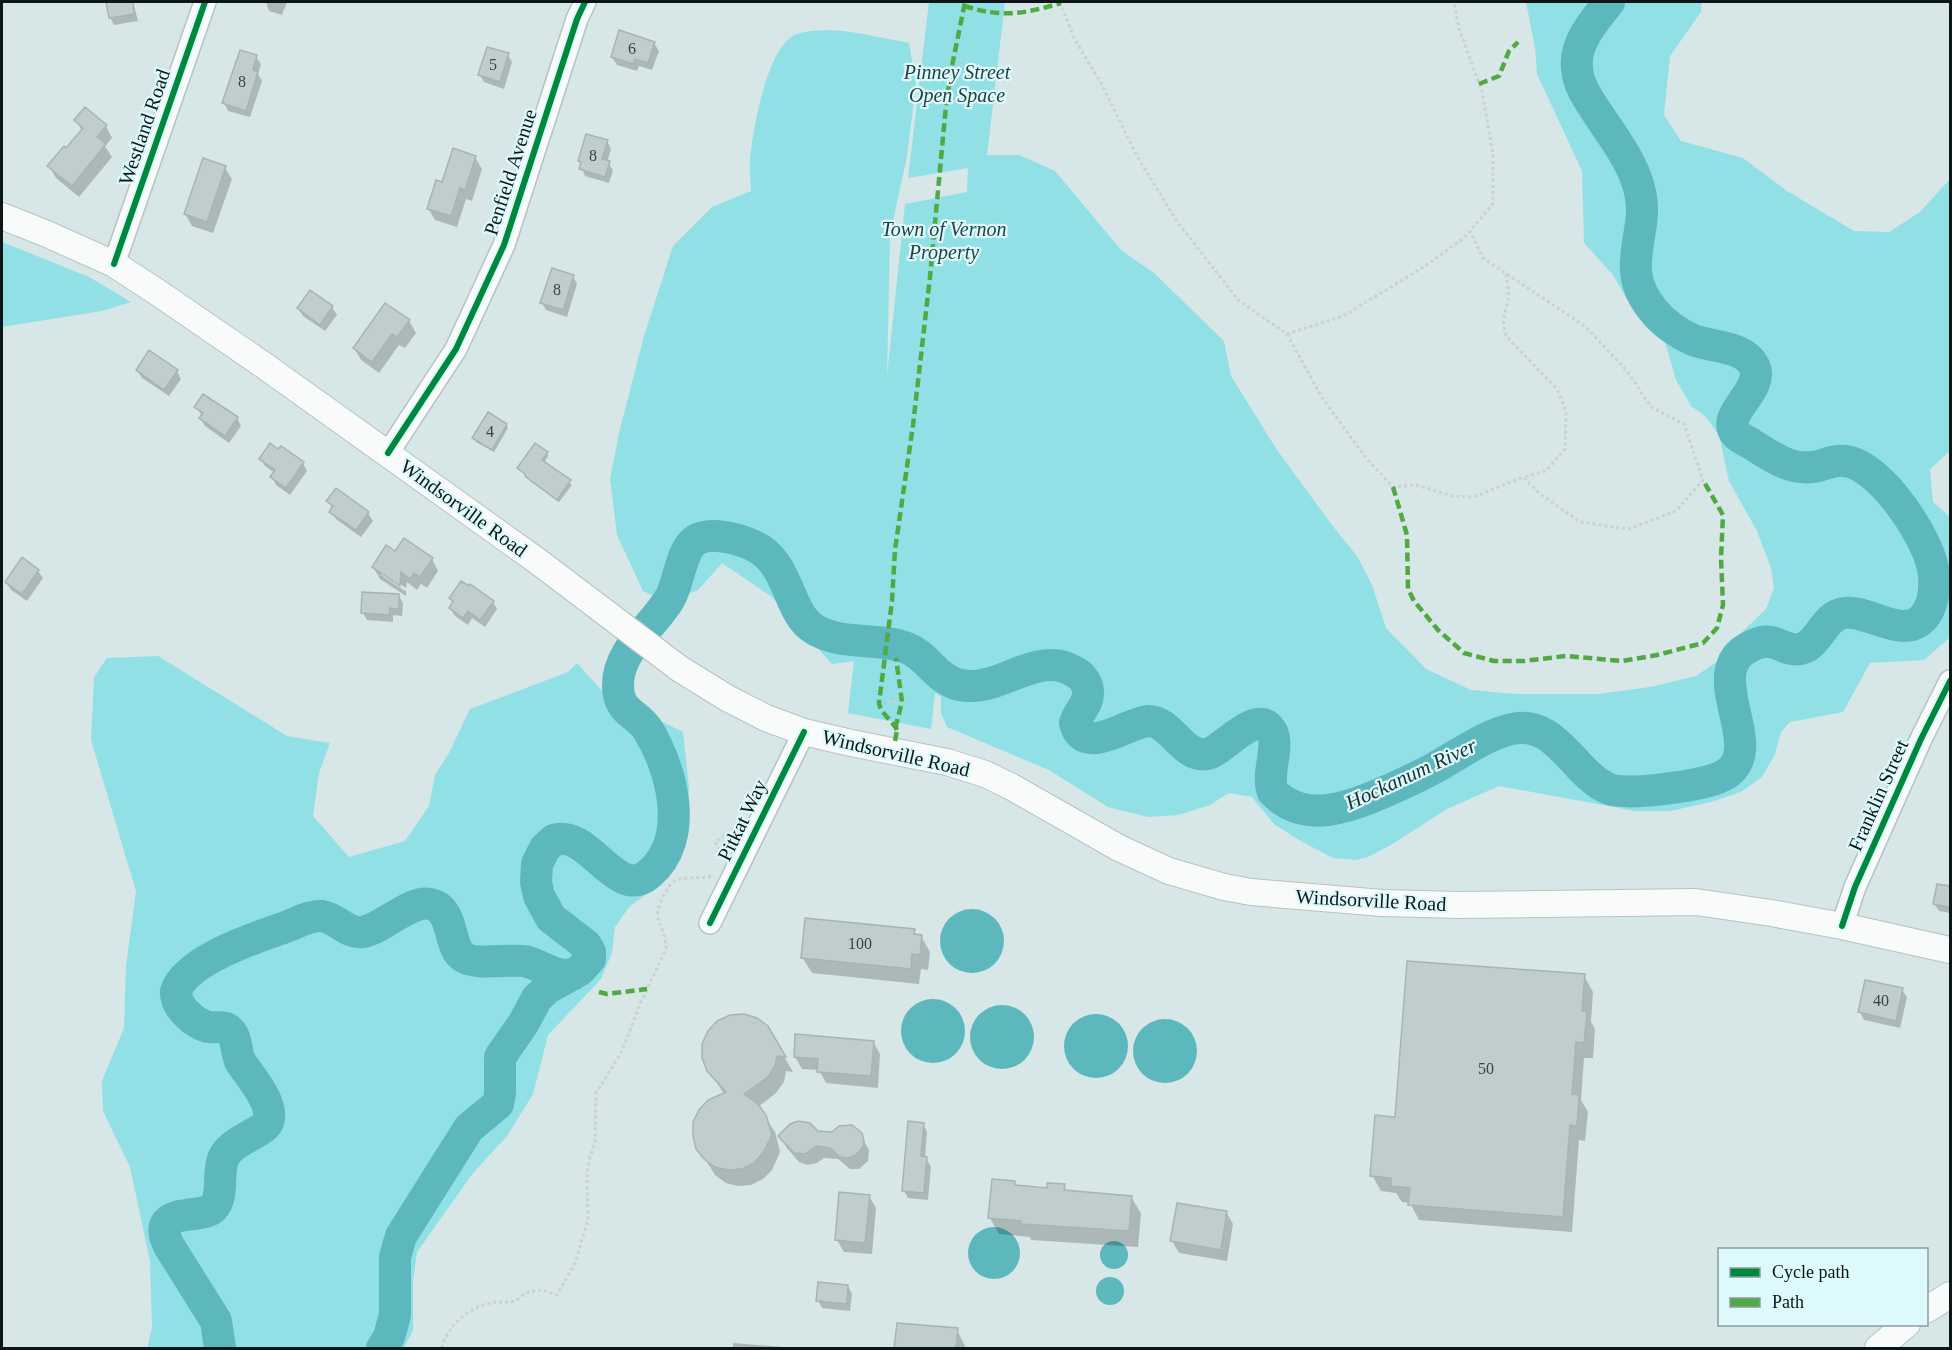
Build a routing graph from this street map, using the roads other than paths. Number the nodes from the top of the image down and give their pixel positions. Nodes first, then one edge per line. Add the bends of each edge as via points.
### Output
1 (205, 2) edge
2 (585, 2) edge
3 (2, 216) edge
4 (114, 264) junction
5 (388, 453) junction
6 (1950, 681) edge
7 (804, 732) junction
8 (710, 922) dead end
9 (1842, 926) junction
10 (1950, 950) edge
11 (1950, 1295) edge
12 (1928, 1309) edge
13 (1905, 1326) edge
14 (1878, 1348) edge

1 - 4 street, Westland Road
2 - 5 street, Penfield Avenue via 504,245 456,349
3 - 4 main road, Windsorville Road
4 - 5 main road, Windsorville Road
5 - 7 main road, Windsorville Road via 654,650 727,698
6 - 9 street, Franklin Street via 1860,877
7 - 8 street, Pitkat Way
7 - 9 main road, Windsorville Road via 947,762 985,774 1119,848 1169,870 1224,887 1382,903 1696,902
9 - 10 main road, Windsorville Road
11 - 12 main road
13 - 14 main road

